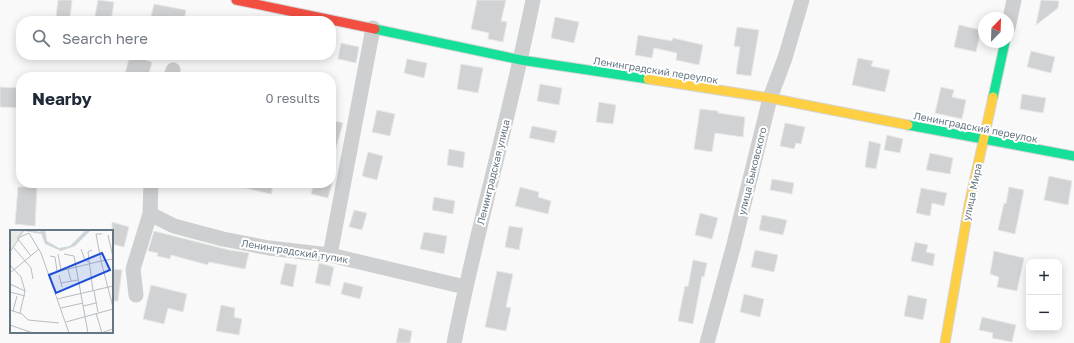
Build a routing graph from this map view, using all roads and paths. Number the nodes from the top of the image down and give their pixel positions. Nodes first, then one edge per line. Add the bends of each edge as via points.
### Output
1 (240, 0) edge
2 (533, 0) edge
3 (802, 0) edge
4 (1014, 0) edge
5 (1011, 12) edge
6 (316, 16) edge
7 (336, 20) edge
8 (373, 28) junction
9 (1004, 48) edge
10 (521, 60) junction
11 (770, 98) junction
12 (983, 140) junction
13 (1074, 156) edge
14 (151, 188) edge
15 (150, 214) junction
16 (330, 255) junction
17 (465, 287) junction
18 (136, 295) dead end
19 (454, 343) edge
20 (707, 343) edge
21 (945, 343) edge

1 - 6 street, Ленинградский переулок
2 - 10 street, Ленинградская улица
3 - 11 street, улица Быковского
4 - 5 street
7 - 8 street, Ленинградский переулок
8 - 10 street, Ленинградский переулок
8 - 16 street
9 - 12 street, улица Мира
10 - 11 street, Ленинградский переулок
10 - 17 street, Ленинградская улица
11 - 12 street, Ленинградский переулок
11 - 20 street, улица Быковского
12 - 13 street, Ленинградский переулок
12 - 21 street, улица Мира via 968,205
14 - 15 street
15 - 16 street, Ленинградский тупик via 174,226 223,239 269,248
15 - 18 street via 133,269
16 - 17 street, Ленинградский тупик
17 - 19 street, Ленинградская улица

